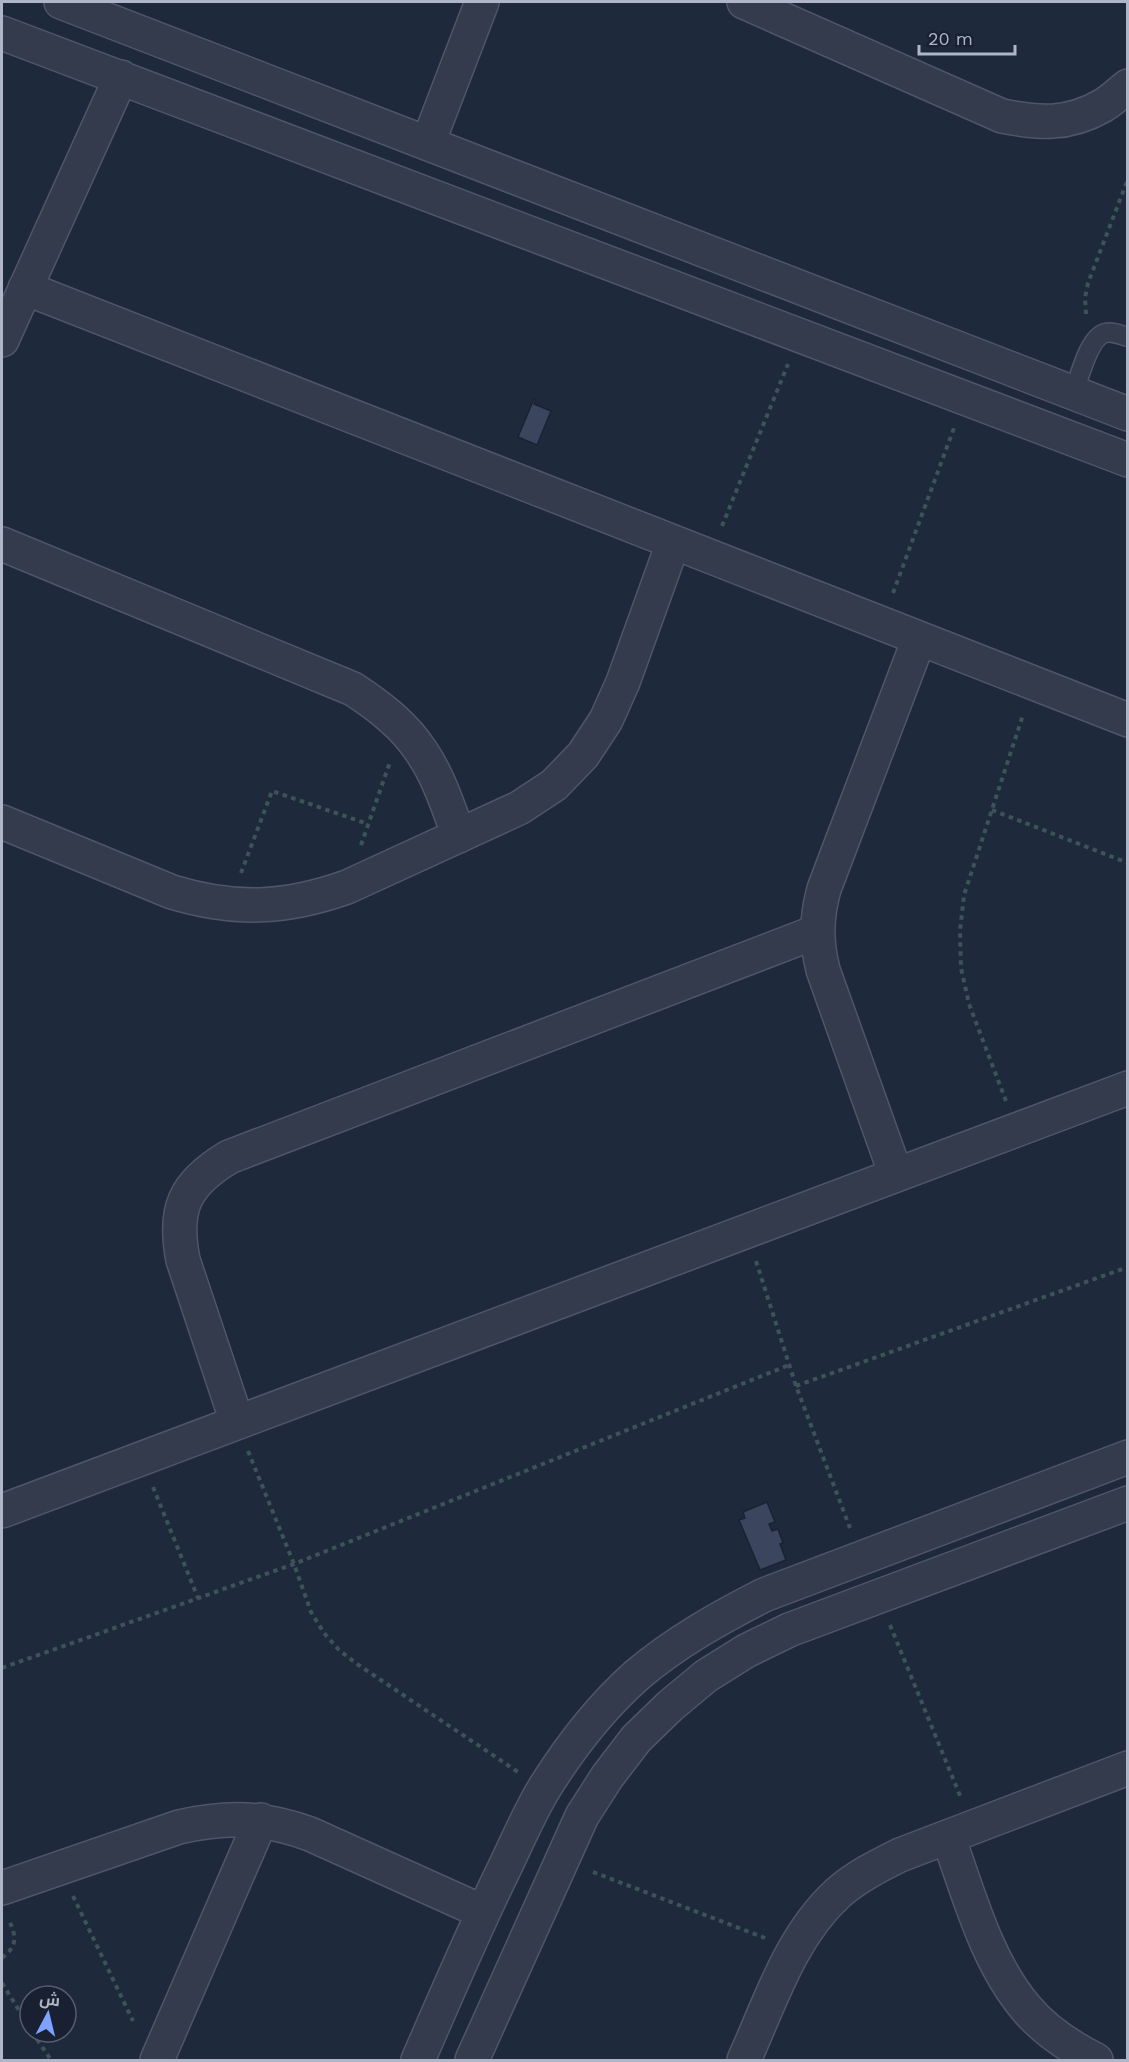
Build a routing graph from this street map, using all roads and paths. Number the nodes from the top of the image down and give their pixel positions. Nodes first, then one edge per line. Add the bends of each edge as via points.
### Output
1 (51, 2) edge
2 (61, 2) edge
3 (482, 2) edge
4 (744, 2) edge
5 (2, 33) edge
6 (35, 45) junction
7 (121, 77) junction
8 (1128, 86) edge
9 (428, 143) junction
10 (1128, 179) edge
11 (25, 288) junction
12 (800, 335) junction
13 (1097, 336) junction
14 (1128, 337) edge
15 (2, 340) edge
16 (1073, 395) junction
17 (964, 399) junction
18 (1128, 414) edge
19 (1128, 460) edge
20 (673, 543) junction
21 (2, 544) edge
22 (709, 557) junction
23 (882, 624) junction
24 (919, 639) junction
25 (1034, 683) junction
26 (1128, 720) edge
27 (402, 727) junction
28 (991, 809) junction
29 (2, 822) edge
30 (368, 824) junction
31 (459, 836) junction
32 (1128, 863) edge
33 (347, 887) junction
34 (229, 905) junction
35 (816, 932) junction
36 (1128, 1088) edge
37 (1017, 1130) junction
38 (896, 1175) junction
39 (746, 1232) junction
40 (1128, 1267) edge
41 (789, 1365) junction
42 (796, 1386) junction
43 (237, 1422) junction
44 (1128, 1457) edge
45 (141, 1459) junction
46 (1128, 1503) edge
47 (2, 1511) edge
48 (849, 1563) junction
49 (294, 1564) junction
50 (198, 1598) junction
51 (865, 1602) junction
52 (2, 1668) edge
53 (1128, 1768) edge
54 (544, 1789) junction
55 (261, 1820) junction
56 (960, 1832) junction
57 (562, 1859) junction
58 (60, 1869) junction
59 (4, 1900) edge
60 (483, 1912) junction
61 (794, 1950) junction
62 (2, 1958) edge
63 (2, 1983) edge
64 (18, 2009) edge
65 (133, 2021) dead end
66 (40, 2044) edge
67 (51, 2061) edge
68 (157, 2061) edge
69 (418, 2061) edge
70 (472, 2061) edge
71 (744, 2061) edge
72 (1096, 2061) edge

1 - 6 street
2 - 9 street
3 - 9 street
4 - 8 street via 1002,116 1036,123 1070,119 1102,106
5 - 6 street
6 - 7 street
7 - 11 street
7 - 12 street
9 - 16 street
10 - 13 path via 1087,290 1085,311
11 - 15 street
11 - 20 street
12 - 17 street
12 - 22 path
13 - 14 lane via 1107,332
13 - 16 lane
16 - 18 street
17 - 19 street
17 - 23 path
20 - 22 street
20 - 31 street via 623,682 606,720 583,755 554,785 519,808
21 - 27 street via 353,689
22 - 23 street
23 - 24 street
24 - 25 street
24 - 35 street via 824,889
25 - 26 street
25 - 28 path
27 - 30 path
27 - 31 street via 436,778
28 - 32 path
28 - 37 path via 964,895 962,968 969,1004
29 - 34 street via 171,892
30 - 33 path
30 - 34 path via 272,791
31 - 33 street
33 - 34 street via 289,903
35 - 38 street via 823,970
35 - 43 street via 229,1157 208,1170 184,1204 178,1236
36 - 37 street
37 - 38 street
38 - 39 street
39 - 41 path
39 - 43 street
40 - 42 path
41 - 42 path
41 - 49 path
42 - 48 path
43 - 45 street
43 - 49 path
44 - 48 street
45 - 47 street
45 - 50 path
46 - 51 street
48 - 51 street
48 - 54 street via 755,1600 676,1645 636,1676 601,1712
49 - 50 path
49 - 54 path via 311,1612 339,1650
50 - 52 path
51 - 56 path
51 - 57 street via 789,1630 746,1651 706,1676 670,1706 636,1739 607,1776
53 - 56 street
54 - 60 street
55 - 58 street via 206,1821 179,1827
55 - 60 street via 310,1834
55 - 68 street
56 - 61 street via 867,1871 813,1919
56 - 72 street via 993,1957 1008,1985 1049,2031
57 - 61 path
57 - 70 street
58 - 59 street
58 - 65 path
59 - 62 path via 15,1939
60 - 69 street
61 - 71 street
63 - 64 path
66 - 67 path

